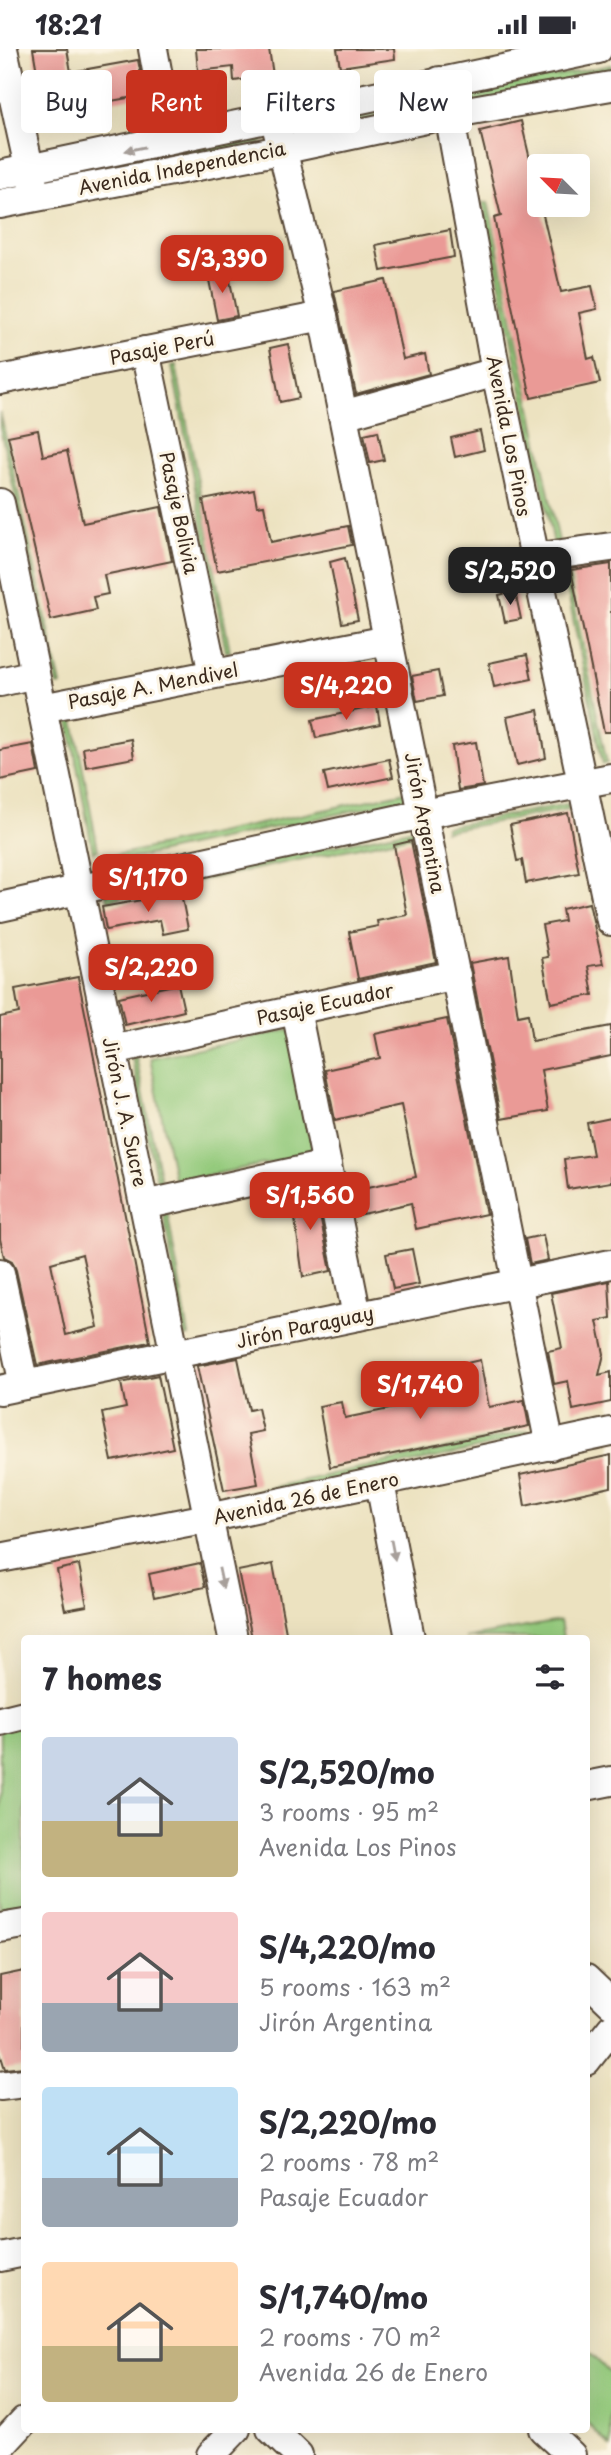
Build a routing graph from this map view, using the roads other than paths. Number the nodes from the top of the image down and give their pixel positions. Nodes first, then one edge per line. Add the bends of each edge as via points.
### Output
1 (3, 49) edge
2 (153, 49) edge
3 (598, 49) edge
4 (559, 57) junction
5 (157, 70) edge
6 (472, 75) edge
7 (611, 86) edge
8 (564, 95) junction
9 (472, 110) edge
10 (241, 127) edge
11 (374, 131) edge
12 (278, 133) edge
13 (452, 133) edge
14 (167, 142) junction
15 (281, 151) junction
16 (174, 171) junction
17 (0, 176) edge
18 (32, 183) junction
19 (0, 204) edge
20 (323, 316) junction
21 (145, 351) junction
22 (496, 372) junction
23 (0, 380) edge
24 (343, 415) junction
25 (1, 517) edge
26 (611, 547) edge
27 (533, 558) junction
28 (388, 640) junction
29 (35, 674) junction
30 (213, 674) junction
31 (0, 682) edge
32 (42, 708) junction
33 (611, 778) edge
34 (583, 784) junction
35 (423, 814) junction
36 (79, 890) junction
37 (0, 907) edge
38 (611, 921) edge
39 (456, 975) junction
40 (296, 1010) junction
41 (112, 1050) junction
42 (327, 1165) junction
43 (144, 1205) junction
44 (611, 1264) edge
45 (0, 1273) edge
46 (517, 1283) junction
47 (357, 1316) junction
48 (174, 1354) junction
49 (12, 1387) edge
50 (611, 1432) edge
51 (550, 1446) junction
52 (380, 1483) junction
53 (208, 1518) junction
54 (0, 1558) edge
55 (232, 1635) edge
56 (409, 1635) edge
57 (21, 1717) edge
58 (0, 1721) edge
59 (611, 1781) edge
60 (590, 1785) edge
61 (21, 1924) edge
62 (0, 1928) edge
63 (590, 1983) edge
64 (611, 2003) edge
65 (611, 2029) edge
66 (590, 2056) edge
67 (21, 2083) edge
68 (0, 2086) edge
69 (21, 2253) edge
70 (0, 2257) edge
71 (232, 2433) edge
72 (275, 2433) edge
73 (547, 2433) edge
74 (211, 2455) edge
75 (298, 2455) edge
76 (571, 2455) edge

1 - 18 street
2 - 5 street
3 - 4 street, Avenida Independencia
4 - 6 street, Avenida Independencia
4 - 8 street
7 - 8 street, Avenida Independencia
8 - 9 street, Avenida Independencia
10 - 14 street, Avenida Independencia
11 - 15 street, Avenida Independencia
12 - 15 street, Jirón Argentina
13 - 22 street, Avenida Los Pinos
14 - 16 street
14 -> 18 street, Avenida Independencia
15 - 16 street, Avenida Independencia
15 - 20 street, Jirón Argentina
16 - 18 street, Avenida Independencia
17 - 18 street, Avenida Independencia
18 - 19 street, Avenida Independencia
20 - 21 street, Pasaje Perú
20 - 24 street, Jirón Argentina
21 - 23 street, Pasaje Perú
21 - 30 street, Pasaje Bolivia
22 - 24 street
22 - 27 street, Avenida Los Pinos
24 - 28 street, Jirón Argentina
25 - 29 street, Jirón J. A. Sucre
26 - 27 street
27 - 34 street, Avenida Los Pinos
28 - 30 street, Pasaje A. Mendivel
28 - 35 street, Jirón Argentina
29 - 31 street
29 - 32 street, Jirón J. A. Sucre
30 - 32 street, Pasaje A. Mendivel
32 - 36 street, Jirón J. A. Sucre
33 - 34 street
34 - 35 street
34 - 38 street, Avenida Los Pinos
35 - 36 street
35 - 39 street, Jirón Argentina
36 - 37 street
36 - 41 street, Jirón J. A. Sucre
39 - 40 street, Pasaje Ecuador
39 - 46 street, Jirón Argentina
40 - 41 street, Pasaje Ecuador
40 - 42 street
41 - 43 street, Jirón J. A. Sucre
42 - 43 street
42 - 47 street
43 - 48 street, Jirón J. A. Sucre
44 - 46 street, Jirón Paraguay
45 - 49 street
46 - 47 street, Jirón Paraguay
46 - 51 street, Jirón Argentina
47 - 48 street, Jirón Paraguay
48 - 49 street, Jirón Paraguay
48 - 53 street, Jirón J. A. Sucre
50 - 51 street, Avenida 26 de Enero
51 - 52 street, Avenida 26 de Enero
52 - 53 street, Avenida 26 de Enero
52 -> 56 street
53 - 54 street, Avenida 26 de Enero
53 -> 55 street, Jirón J. A. Sucre
57 - 58 street
59 - 60 street
61 - 62 street
63 - 64 street
65 - 66 street
67 - 68 street
69 - 70 street
71 - 74 street
72 - 75 street
73 - 76 street

